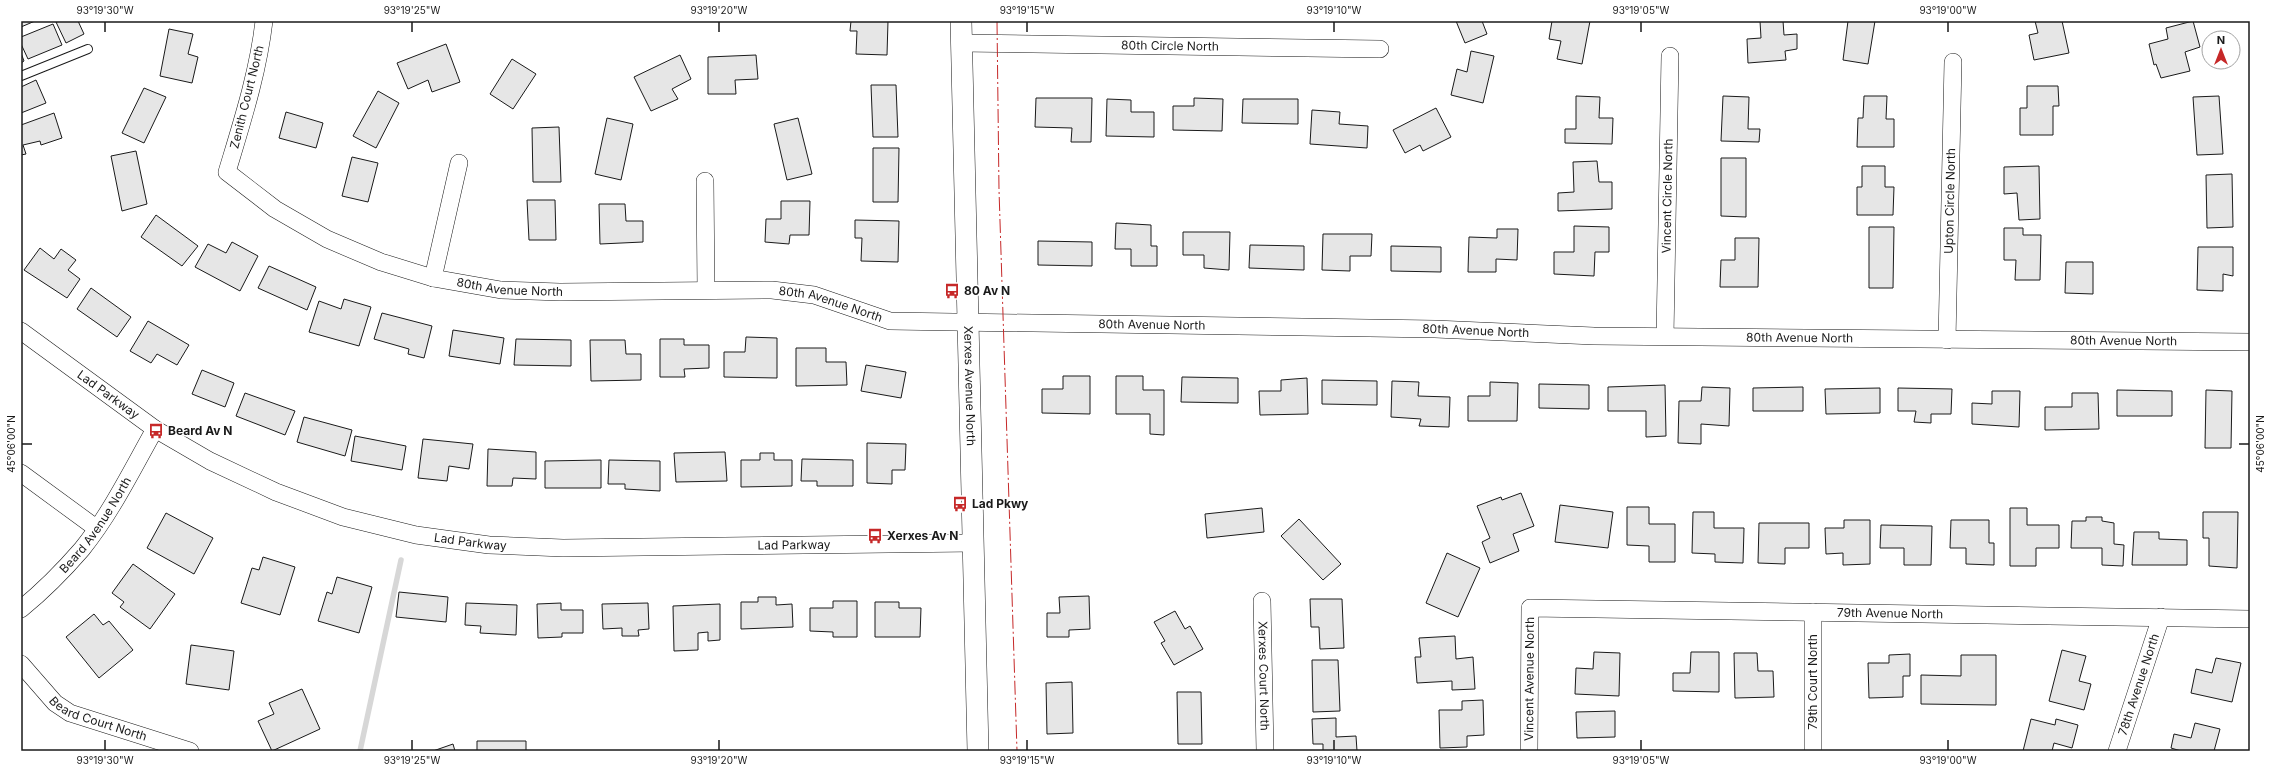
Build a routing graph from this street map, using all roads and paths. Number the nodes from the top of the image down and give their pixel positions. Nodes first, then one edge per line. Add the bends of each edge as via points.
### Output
1 (264, 21) edge
2 (961, 21) edge
3 (961, 43) junction
4 (88, 48) dead end
5 (1380, 49) dead end
6 (1670, 56) dead end
7 (1953, 62) dead end
8 (21, 76) edge
9 (459, 162) dead end
10 (227, 172) joint
11 (705, 181) dead end
12 (433, 278) junction
13 (706, 290) junction
14 (968, 320) junction
15 (21, 331) edge
16 (1665, 336) junction
17 (1947, 340) junction
18 (2250, 342) edge
19 (155, 429) junction
20 (21, 474) edge
21 (96, 528) junction
22 (973, 543) junction
23 (1262, 601) dead end
24 (1530, 608) joint
25 (21, 609) edge
26 (1813, 612) junction
27 (2161, 618) junction
28 (2250, 619) edge
29 (21, 664) edge
30 (190, 751) edge
31 (978, 751) edge
32 (1265, 751) edge
33 (1529, 751) edge
34 (1813, 751) edge
35 (2117, 751) edge

1 - 10 street, Zenith Court North via 249,97
2 - 3 street, Xerxes Avenue North
3 - 5 street, 80th Circle North
3 - 14 street, Xerxes Avenue North
4 - 8 lane
6 - 16 street, Vincent Circle North
7 - 17 street, Upton Circle North
9 - 12 street
10 - 12 street, 80th Avenue North via 275,209 327,239 381,262
11 - 13 street
12 - 13 street, 80th Avenue North via 501,290
13 - 14 street, 80th Avenue North via 772,290 814,295 890,321
14 - 16 street, 80th Avenue North
14 - 22 street, Xerxes Avenue North
15 - 19 street, Lad Parkway
16 - 17 street, 80th Avenue North
17 - 18 street, 80th Avenue North
19 - 21 street, Beard Avenue North via 114,502
19 - 22 street, Lad Parkway via 210,461 276,492 343,517 416,535 489,545 563,548
20 - 21 street
21 - 25 street, Beard Avenue North via 82,548 48,585
22 - 31 street, Xerxes Avenue North
23 - 32 street, Xerxes Court North
24 - 26 street, 79th Avenue North
24 - 33 street, Vincent Avenue North
26 - 27 street, 79th Avenue North
26 - 34 street, 79th Court North
27 - 28 street, 79th Avenue North
27 - 35 street, 78th Avenue North
29 - 30 street, Beard Court North via 55,703 70,713

